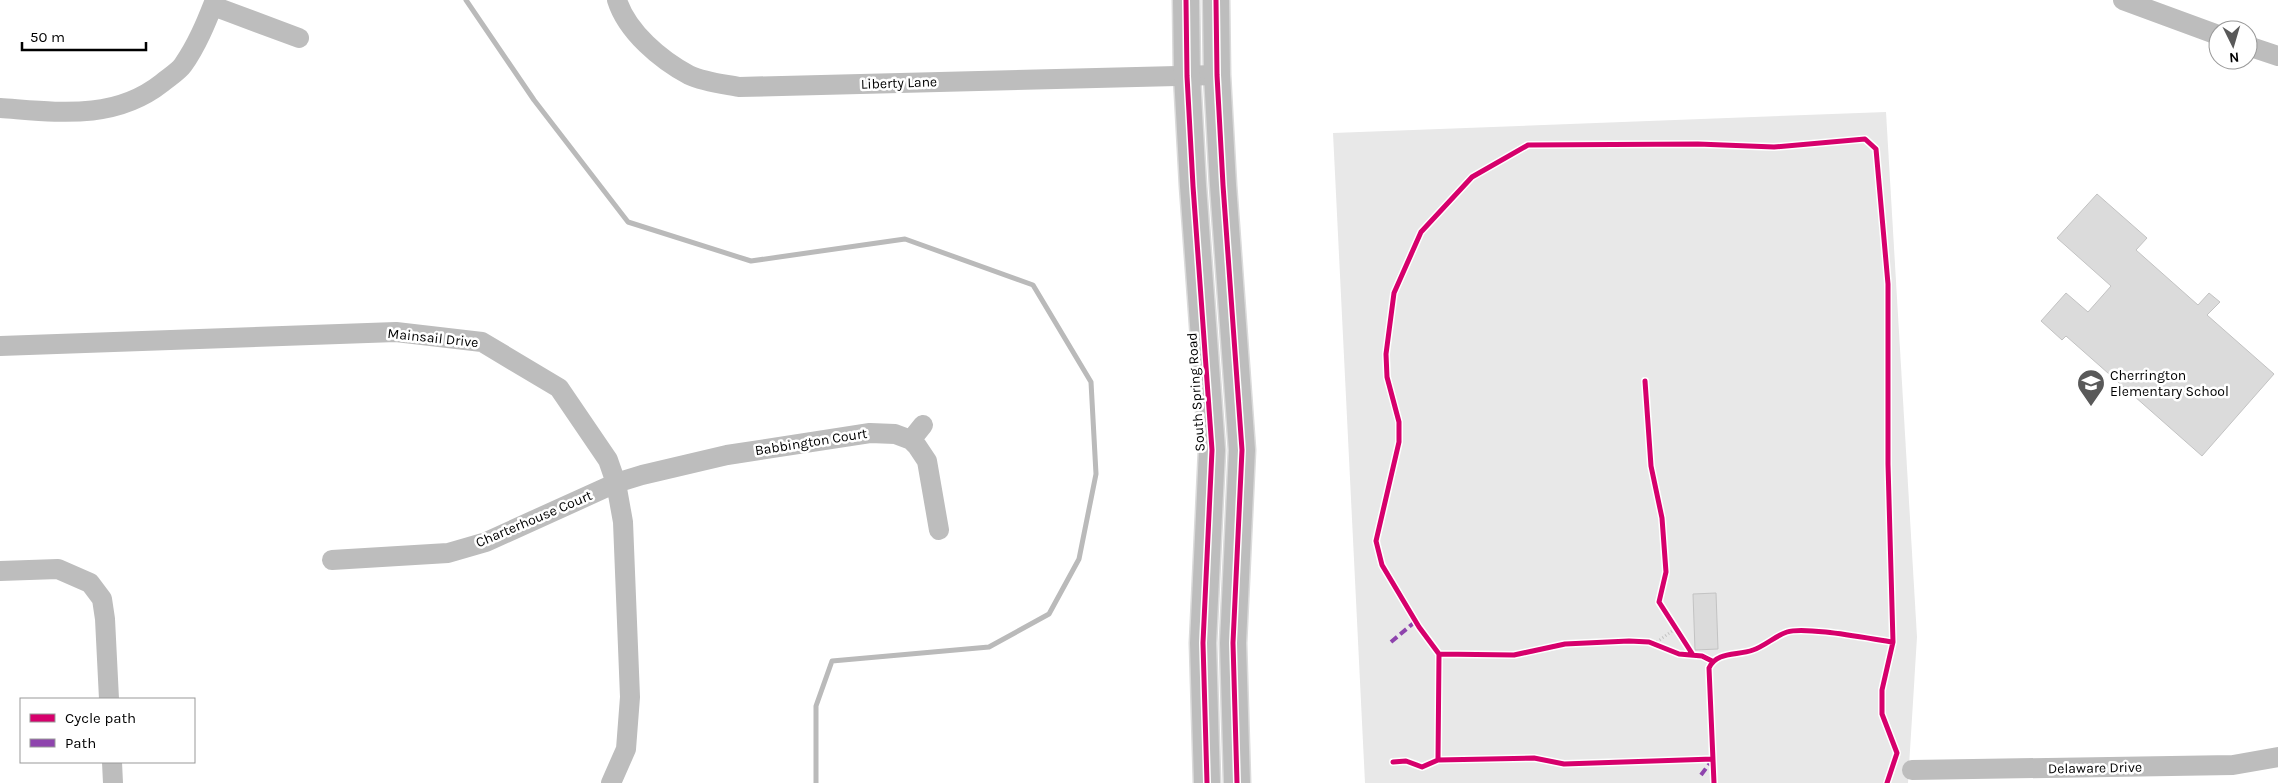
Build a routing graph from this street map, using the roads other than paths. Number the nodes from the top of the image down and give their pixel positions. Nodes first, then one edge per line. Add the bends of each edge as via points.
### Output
1 (617, 0) edge
2 (1186, 0) edge
3 (1216, 0) edge
4 (2123, 0) edge
5 (214, 3) edge
6 (2208, 31) edge
7 (299, 38) dead end
8 (2258, 49) edge
9 (2278, 56) edge
10 (1217, 75) junction
11 (1187, 76) junction
12 (0, 108) edge
13 (0, 346) edge
14 (616, 483) junction
15 (939, 530) dead end
16 (332, 560) dead end
17 (0, 571) edge
18 (109, 698) edge
19 (2278, 757) edge
20 (112, 763) edge
21 (1912, 770) dead end
22 (2233, 774) edge
23 (113, 783) edge
24 (611, 783) edge
25 (1207, 783) edge
26 (1237, 783) edge

1 - 11 street, Liberty Lane via 634,30 665,59 690,75 739,87
2 - 11 main road, South Spring Road
3 - 10 main road
4 - 6 street
5 - 7 street
5 - 12 street via 182,67 147,94 110,108 70,113
8 - 9 street
10 - 11 street, Liberty Lane
10 - 26 main road via 1242,450 1233,644
11 - 25 main road, South Spring Road via 1212,450 1203,643
13 - 14 street, Mainsail Drive via 396,332 482,342 559,388 608,460
14 - 15 street, Babbington Court via 727,455 870,433 917,432 927,461
14 - 16 street, Charterhouse Court via 486,542 448,553
14 - 24 street, Mainsail Drive via 623,522 630,697 626,748
17 - 18 street via 58,569 90,583 102,599
19 - 22 street, Delaware Drive
20 - 23 street
21 - 22 street, Delaware Drive

